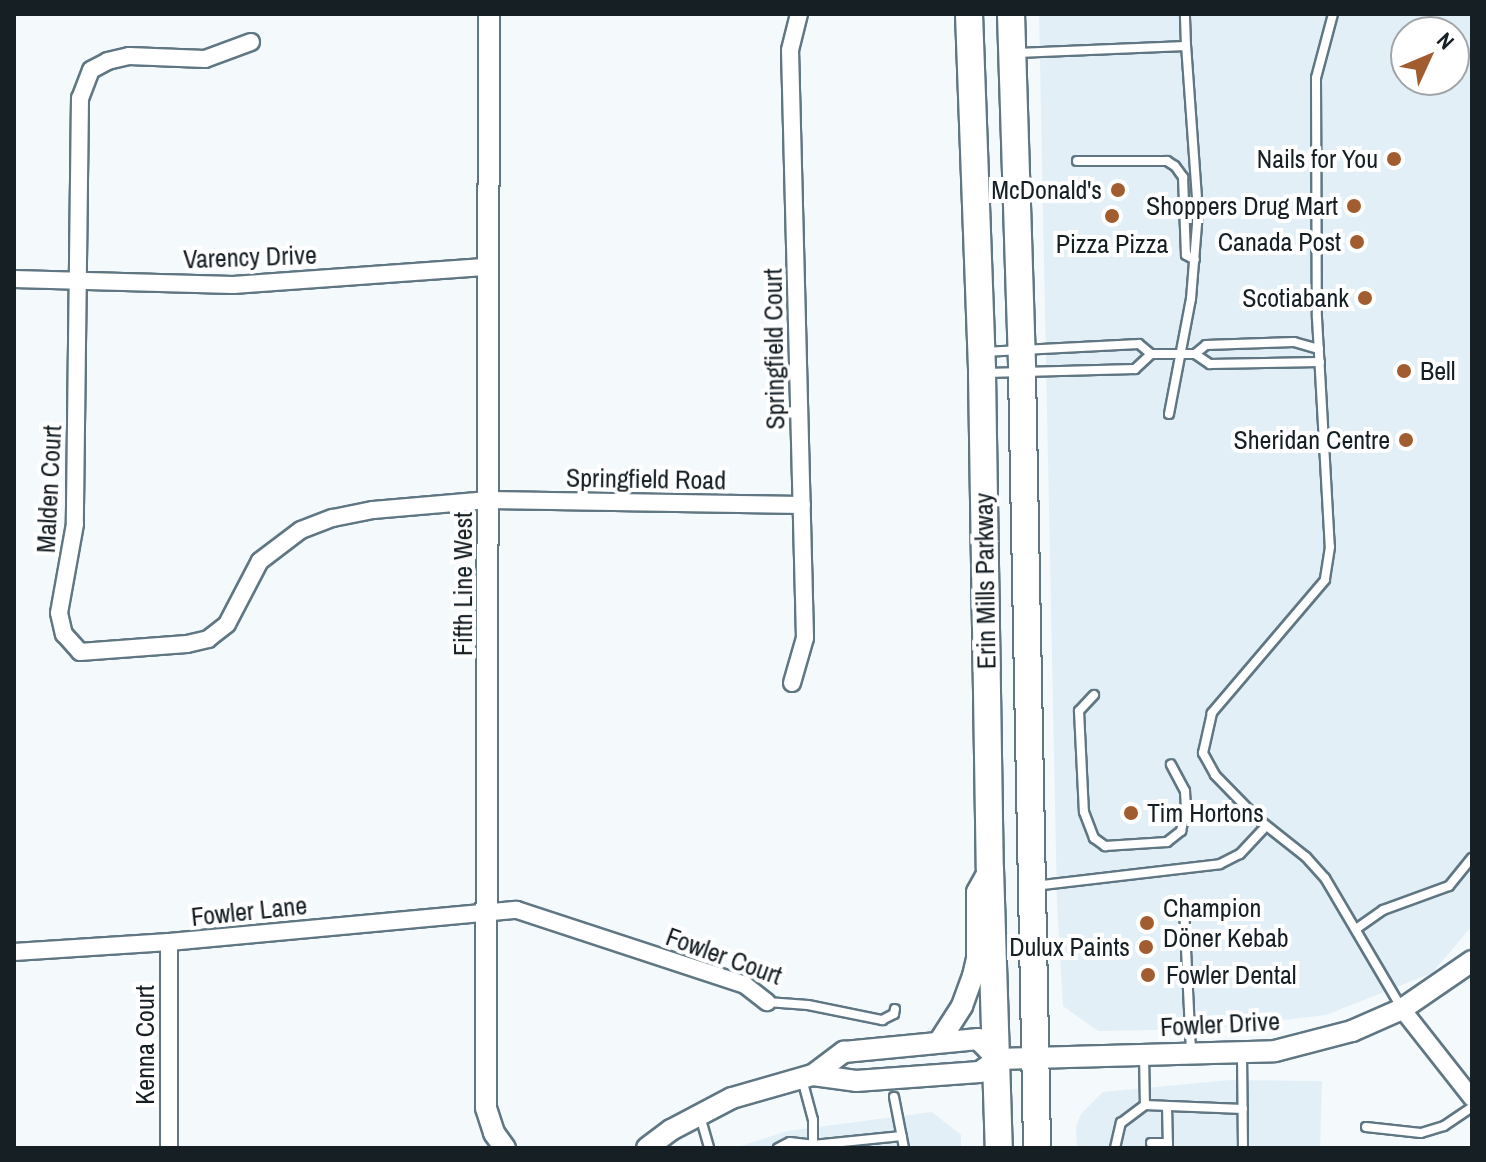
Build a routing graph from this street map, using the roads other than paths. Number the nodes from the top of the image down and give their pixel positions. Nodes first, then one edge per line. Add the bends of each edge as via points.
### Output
1 (489, 14) edge
2 (799, 14) edge
3 (969, 14) edge
4 (1011, 14) edge
5 (1185, 14) edge
6 (1333, 14) edge
7 (251, 42) dead end
8 (1186, 46) junction
9 (1012, 52) junction
10 (1077, 161) dead end
11 (1195, 260) junction
12 (487, 267) junction
13 (14, 279) edge
14 (79, 281) junction
15 (1319, 349) junction
16 (1151, 354) junction
17 (1195, 354) junction
18 (1181, 355) junction
19 (1022, 361) junction
20 (1320, 362) junction
21 (981, 363) junction
22 (1169, 414) dead end
23 (489, 500) junction
24 (802, 505) junction
25 (792, 683) dead end
26 (1094, 695) dead end
27 (1171, 765) dead end
28 (1266, 826) junction
29 (1472, 858) edge
30 (990, 869) junction
31 (1031, 886) junction
32 (1184, 908) dead end
33 (488, 912) junction
34 (1356, 929) junction
35 (169, 942) junction
36 (14, 952) edge
37 (1472, 961) edge
38 (767, 1002) joint
39 (895, 1009) dead end
40 (1402, 1009) junction
41 (939, 1042) junction
42 (1242, 1052) junction
43 (1191, 1054) junction
44 (1144, 1055) junction
45 (1036, 1058) junction
46 (997, 1059) junction
47 (808, 1076) junction
48 (894, 1097) dead end
49 (1472, 1098) edge
50 (1145, 1105) junction
51 (1167, 1106) junction
52 (1472, 1107) edge
53 (1243, 1109) junction
54 (700, 1115) junction
55 (1366, 1127) dead end
56 (902, 1136) junction
57 (1127, 1143) dead end
58 (1151, 1143) dead end
59 (1116, 1145) edge
60 (1168, 1145) edge
61 (813, 1146) edge
62 (169, 1148) edge
63 (505, 1148) edge
64 (647, 1148) edge
65 (709, 1148) edge
66 (778, 1148) edge
67 (904, 1148) edge
68 (999, 1148) edge
69 (1037, 1148) edge
70 (1243, 1148) edge

1 - 12 street, Fifth Line West
2 - 24 street, Springfield Court via 790,50
3 - 21 main road, Erin Mills Parkway
4 - 9 main road, Erin Mills Parkway
5 - 8 lane
6 - 15 lane via 1316,78
7 - 14 street, Malden Court via 205,59 129,56 91,70 80,98
8 - 9 lane
8 - 11 lane via 1197,169
9 - 19 main road, Erin Mills Parkway
10 - 11 lane via 1167,161 1175,166 1183,177 1186,255
11 - 18 lane
12 - 14 street, Varency Drive via 233,285
12 - 23 street, Fifth Line West
13 - 14 street, Varency Drive
14 - 23 street, Malden Court via 75,524 59,613 64,634 80,652 208,639 227,624 260,561 311,526 373,510
15 - 17 lane via 1294,342 1206,345
15 - 20 lane
16 - 18 lane
16 - 19 lane via 1139,344
16 - 19 lane via 1135,369
17 - 18 lane
17 - 20 lane via 1210,364
18 - 22 lane
19 - 21 lane
19 - 21 lane
19 - 31 main road, Erin Mills Parkway
20 - 28 lane via 1330,547 1325,580 1212,713 1203,753 1215,775
21 - 30 main road, Erin Mills Parkway
23 - 24 street, Springfield Road
23 - 33 street, Fifth Line West
24 - 25 street, Springfield Court via 805,638
26 - 27 lane via 1079,711 1084,812 1094,838 1105,846 1167,842 1181,831 1185,791
28 - 31 lane via 1240,854 1220,864
28 - 34 lane via 1325,878
29 - 34 lane via 1449,886 1383,910
30 - 41 street via 977,892 973,976
30 - 46 main road, Erin Mills Parkway
31 - 45 main road, Erin Mills Parkway
32 - 43 lane
33 - 35 street, Fowler Lane
33 - 38 street, Fowler Court via 517,910 745,985
33 - 63 street, Fifth Line West via 486,1108
34 - 40 lane
35 - 36 street, Fowler Lane
35 - 62 street, Kenna Court
37 - 40 street, Fowler Drive
38 - 39 lane, Fowler Court via 882,1020
40 - 42 street, Fowler Drive via 1336,1035 1275,1051
40 - 49 street
41 - 46 street via 978,1039
41 - 47 street via 844,1052
42 - 43 street, Fowler Drive
42 - 53 lane
43 - 44 street, Fowler Drive
44 - 45 street, Fowler Drive
44 - 50 lane
45 - 46 street, Fowler Drive
45 - 69 main road, Erin Mills Parkway
46 - 47 street via 980,1072 856,1081
46 - 68 main road, Erin Mills Parkway
47 - 54 street via 732,1098
47 - 61 lane
48 - 56 lane
50 - 51 lane
50 - 59 lane via 1121,1123
51 - 53 lane
51 - 60 lane
52 - 55 lane via 1444,1126 1421,1133
53 - 70 lane
54 - 64 street
54 - 65 lane
56 - 61 lane
56 - 67 lane
57 - 59 lane
58 - 60 lane
61 - 66 lane via 790,1142

